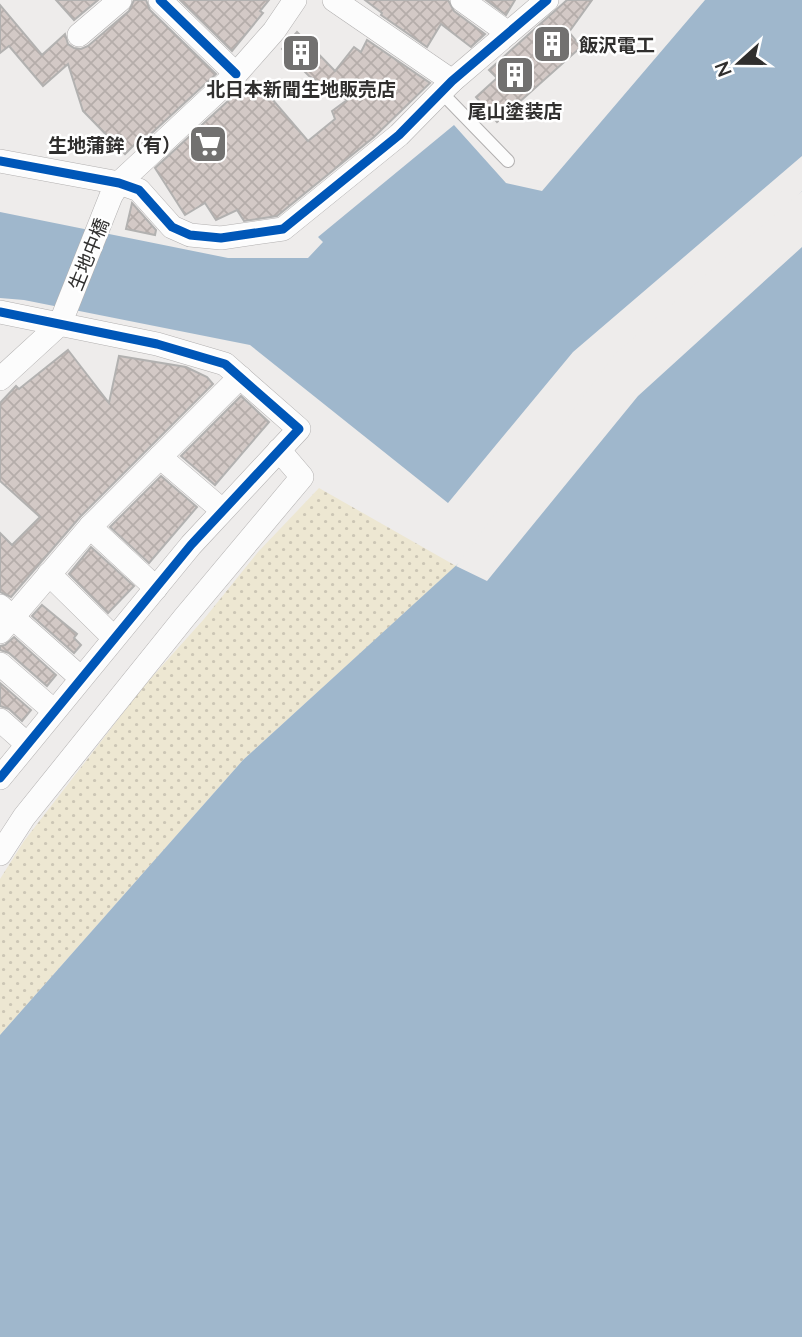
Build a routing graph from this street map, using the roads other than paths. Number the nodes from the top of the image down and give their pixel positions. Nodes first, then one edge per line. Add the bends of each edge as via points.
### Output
1 (120, 0) edge
2 (160, 0) edge
3 (295, 0) edge
4 (334, 0) edge
5 (462, 0) edge
6 (547, 0) edge
7 (508, 33) junction
8 (79, 35) dead end
9 (236, 74) junction
10 (446, 86) junction
11 (0, 161) edge
12 (508, 161) dead end
13 (115, 190) junction
14 (0, 312) edge
15 (62, 318) junction
16 (240, 377) junction
17 (0, 379) edge
18 (279, 450) junction
19 (160, 457) junction
20 (222, 510) junction
21 (90, 527) junction
22 (49, 574) junction
23 (156, 588) junction
24 (4, 619) edge
25 (114, 638) junction
26 (0, 664) edge
27 (81, 678) junction
28 (54, 711) junction
29 (0, 720) edge
30 (27, 744) junction
31 (0, 778) edge
32 (0, 854) edge

1 - 8 street
2 - 9 street
3 - 9 street
4 - 10 street
5 - 7 street
6 - 7 street
7 - 10 street
9 - 13 street
10 - 12 lane
10 - 13 street via 398,135 283,229 221,238 190,234 172,227 139,190
11 - 13 street
13 - 15 street, 生地中橋
14 - 15 street
15 - 16 street via 225,364
15 - 17 street
16 - 18 street via 299,429
16 - 19 street
18 - 20 street
18 - 32 street via 302,477 57,775
19 - 20 street
19 - 21 street
20 - 23 street
21 - 22 street
21 - 23 street
22 - 24 street
22 - 25 street
23 - 25 street
24 - 27 street
25 - 27 street
26 - 28 street
27 - 28 street
28 - 30 street
29 - 30 street
30 - 31 street

